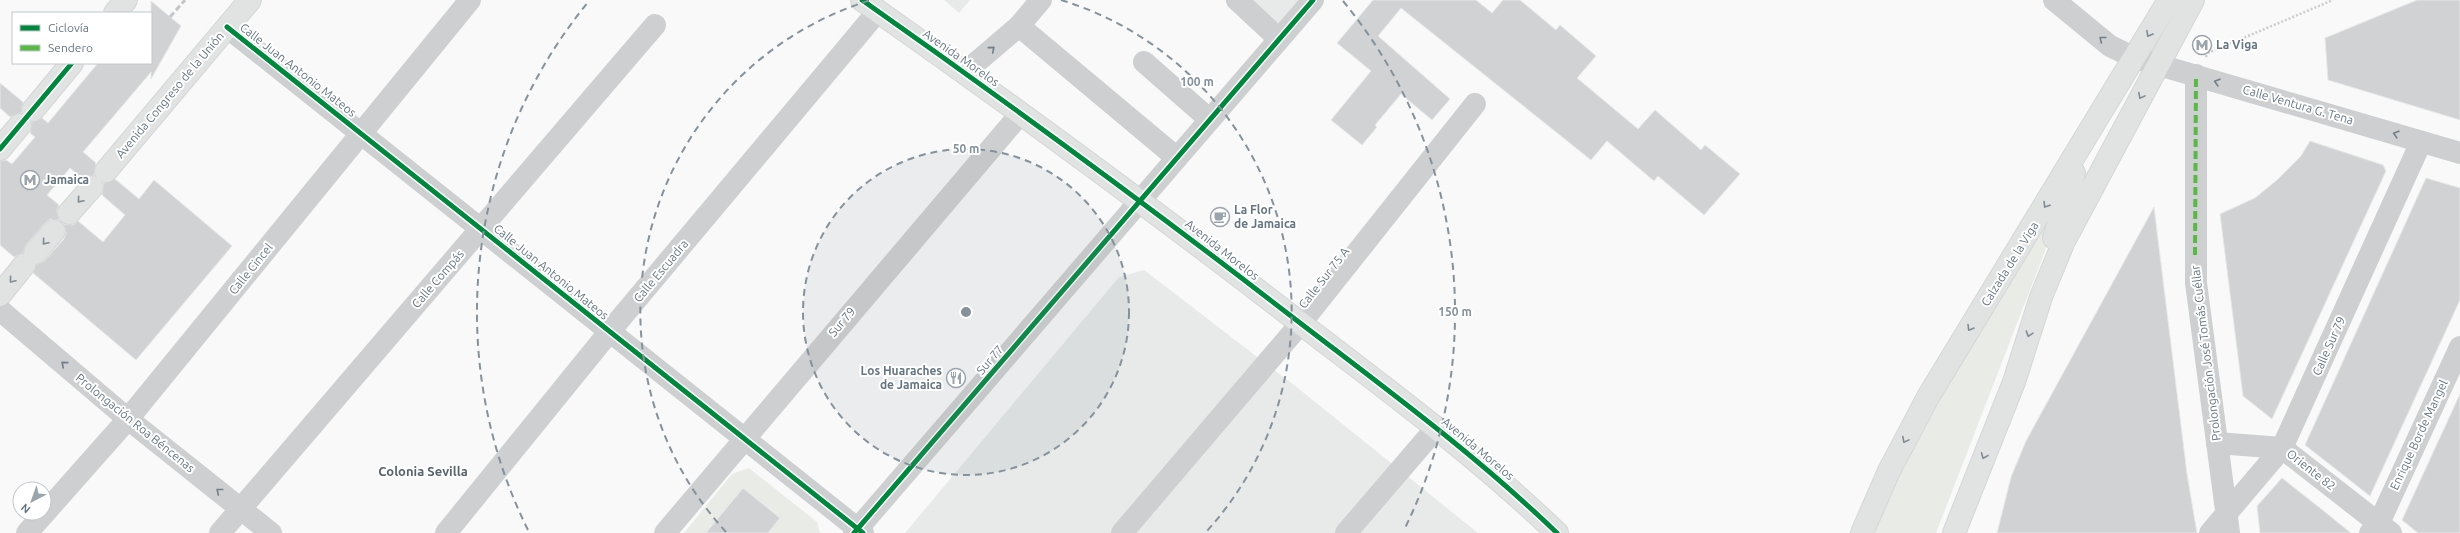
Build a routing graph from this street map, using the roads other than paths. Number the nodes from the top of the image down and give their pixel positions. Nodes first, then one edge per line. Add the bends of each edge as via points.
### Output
1 (126, 0) edge
2 (250, 0) edge
3 (470, 0) edge
4 (1041, 0) edge
5 (1237, 0) edge
6 (1313, 0) edge
7 (2054, 0) edge
8 (2169, 0) edge
9 (2193, 0) edge
10 (870, 6) edge
11 (116, 12) edge
12 (655, 25) dead end
13 (1019, 26) junction
14 (227, 27) junction
15 (1279, 39) junction
16 (2135, 58) junction
17 (1144, 62) dead end
18 (71, 64) edge
19 (2158, 65) junction
20 (964, 73) junction
21 (2196, 75) junction
22 (1475, 104) dead end
23 (1021, 113) junction
24 (1209, 119) junction
25 (362, 133) junction
26 (2420, 142) junction
27 (0, 149) edge
28 (2460, 153) edge
29 (2077, 155) junction
30 (1177, 158) junction
31 (1141, 200) junction
32 (69, 214) dead end
33 (481, 229) junction
34 (54, 231) dead end
35 (0, 295) edge
36 (2041, 297) junction
37 (0, 310) edge
38 (1301, 323) junction
39 (610, 331) junction
40 (2460, 347) edge
41 (128, 419) junction
42 (1436, 427) junction
43 (744, 438) junction
44 (2217, 443) junction
45 (2282, 448) junction
46 (241, 509) junction
47 (2227, 523) edge
48 (2380, 530) edge
49 (858, 532) edge
50 (27, 533) edge
51 (220, 533) edge
52 (271, 533) edge
53 (446, 533) edge
54 (665, 533) edge
55 (1122, 533) edge
56 (1346, 533) edge
57 (1557, 533) edge
58 (1862, 533) edge
59 (1954, 533) edge
60 (2210, 533) edge

1 - 11 main road
2 - 14 main road, Avenida Congreso de la Unión
3 - 25 street, Calle Cincel
4 - 13 street
5 - 15 street
6 - 15 street, Sur 77
16 -> 7 street, Calle Ventura G. Tena via 2110,46
8 -> 16 main road, Calzada de la Viga
9 - 19 main road
10 - 20 main road, Avenida Morelos
10 - 39 street, Calle Escuadra
12 - 33 street, Calle Compás
20 -> 13 street
13 - 30 street
14 - 25 street, Calle Juan Antonio Mateos
14 -> 32 main road, Avenida Congreso de la Unión
15 - 24 street, Sur 77
16 - 19 street, Calle Ventura G. Tena
16 - 29 main road, Calzada de la Viga
17 - 24 street
18 - 27 main road
19 - 21 street, Calle Ventura G. Tena
19 -> 36 main road via 2064,241
20 - 23 main road, Avenida Morelos
26 -> 21 street, Calle Ventura G. Tena
21 - 44 street, Prolongación José Tomás Cuéllar via 2196,283
22 - 38 street, Calle Sur 75 A
23 - 31 main road, Avenida Morelos
23 - 43 street, Sur 79
24 - 30 street, Sur 77
25 - 33 street, Calle Juan Antonio Mateos
25 - 41 street, Calle Cincel
26 - 28 street, Calle Ventura G. Tena
26 - 45 street, Calle Sur 79
29 - 36 main road via 2073,182 2046,261
29 -> 58 main road, Calzada de la Viga via 1928,397 1889,471
30 - 31 street, Sur 77
31 - 38 main road, Avenida Morelos
31 - 49 street, Sur 77
33 - 39 street, Calle Juan Antonio Mateos
33 - 46 street, Calle Compás
34 -> 35 main road
36 -> 59 main road via 2014,382
41 -> 37 street, Prolongación Roa Béncenas
38 - 42 main road, Avenida Morelos
38 - 55 street, Calle Sur 75 A
39 - 43 street, Calle Juan Antonio Mateos
39 - 53 street, Calle Escuadra
40 - 48 street, Enrique Borde Mangel
46 -> 41 street, Prolongación Roa Béncenas
41 - 50 street, Calle Cincel
42 - 56 street
42 - 57 main road, Avenida Morelos via 1510,488
43 - 49 street, Calle Juan Antonio Mateos
43 - 54 street, Sur 79
44 - 45 street, Oriente 82
44 - 47 street, Prolongación José Tomás Cuéllar
45 - 47 street, Calle Sur 79
45 - 48 street, Oriente 82
46 - 51 street, Calle Compás
46 - 52 street, Prolongación Roa Béncenas
47 - 60 street, Calle Sur 79

